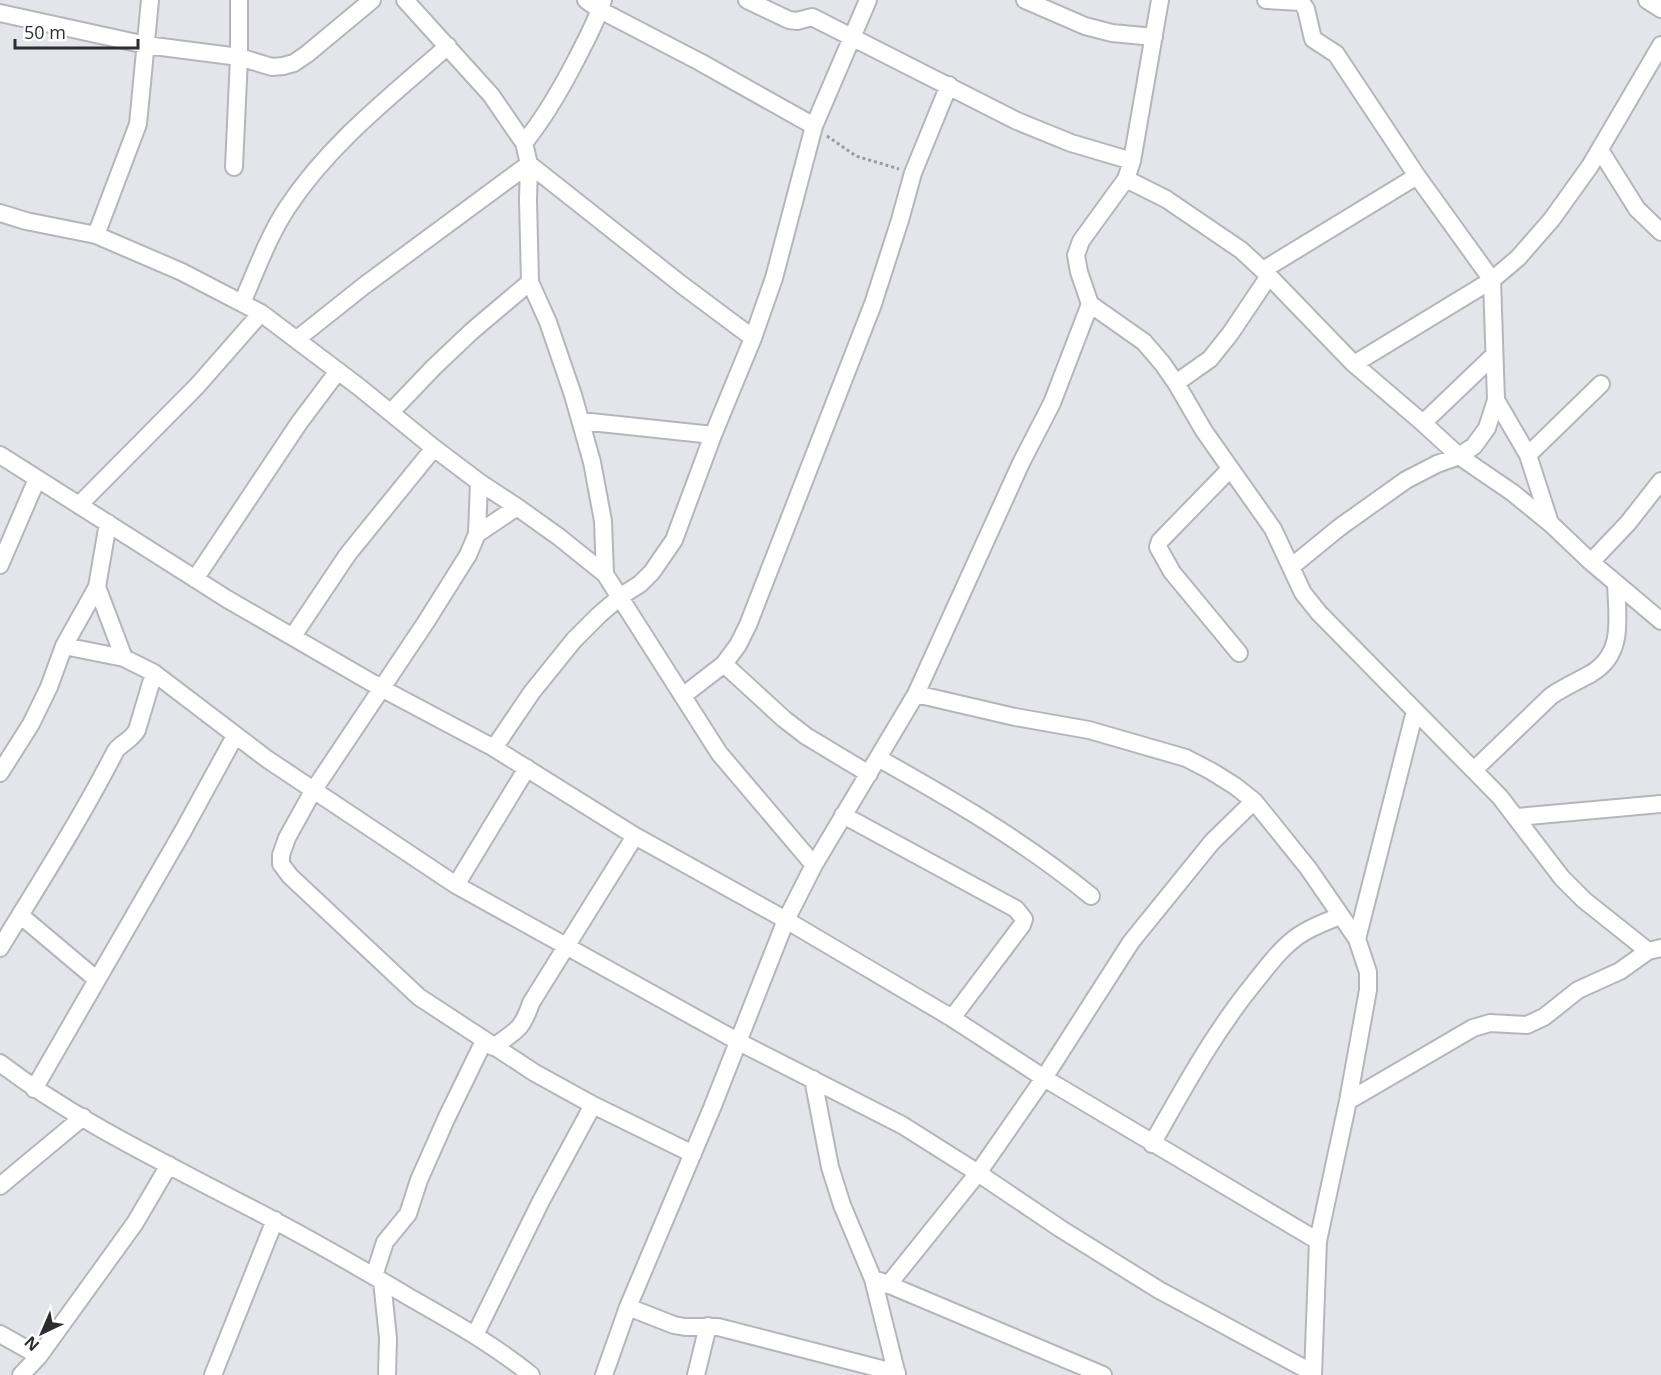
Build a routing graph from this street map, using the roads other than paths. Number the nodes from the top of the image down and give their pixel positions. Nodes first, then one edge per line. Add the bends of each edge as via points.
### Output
1 (150, 0) edge
2 (239, 0) edge
3 (372, 0) edge
4 (405, 0) edge
5 (586, 0) edge
6 (747, 0) edge
7 (868, 0) edge
8 (1025, 0) edge
9 (1160, 0) edge
10 (1266, 0) edge
11 (1647, 0) edge
12 (602, 5) edge
13 (1661, 9) edge
14 (0, 13) edge
15 (1154, 37) junction
16 (852, 38) junction
17 (146, 45) junction
18 (1661, 45) edge
19 (448, 46) junction
20 (239, 57) junction
21 (949, 85) junction
22 (814, 126) junction
23 (524, 143) junction
24 (1600, 150) junction
25 (1132, 161) junction
26 (529, 165) junction
27 (234, 167) dead end
28 (1417, 176) junction
29 (1126, 179) junction
30 (0, 213) edge
31 (1661, 232) edge
32 (96, 235) junction
33 (1266, 273) junction
34 (1492, 280) junction
35 (530, 282) junction
36 (242, 303) junction
37 (1090, 304) junction
38 (261, 314) junction
39 (753, 338) junction
40 (297, 339) junction
41 (1493, 356) junction
42 (1354, 364) junction
43 (338, 371) junction
44 (1176, 383) junction
45 (1601, 384) dead end
46 (1496, 400) junction
47 (391, 412) junction
48 (581, 421) junction
49 (1423, 423) junction
50 (713, 435) junction
51 (1444, 443) junction
52 (434, 448) junction
53 (0, 455) edge
54 (1528, 455) junction
55 (1459, 456) junction
56 (1437, 464) junction
57 (1230, 469) junction
58 (37, 479) junction
59 (1661, 481) edge
60 (479, 482) junction
61 (79, 505) junction
62 (517, 507) junction
63 (108, 523) junction
64 (1551, 524) junction
65 (477, 534) junction
66 (1591, 562) junction
67 (0, 565) edge
68 (1291, 567) junction
69 (605, 574) junction
70 (195, 579) junction
71 (1616, 583) junction
72 (97, 586) junction
73 (621, 596) junction
74 (1661, 621) edge
75 (293, 636) junction
76 (64, 646) junction
77 (1239, 653) dead end
78 (124, 658) junction
79 (724, 664) junction
80 (154, 673) junction
81 (381, 688) junction
82 (916, 694) junction
83 (684, 695) junction
84 (1415, 711) junction
85 (235, 736) junction
86 (494, 748) junction
87 (878, 758) junction
88 (527, 768) junction
89 (1474, 770) junction
90 (0, 773) edge
91 (868, 774) junction
92 (313, 791) junction
93 (1254, 801) junction
94 (1661, 804) edge
95 (843, 815) junction
96 (1517, 817) junction
97 (635, 836) junction
98 (814, 866) junction
99 (456, 885) junction
100 (1091, 896) dead end
101 (20, 915) junction
102 (1340, 916) junction
103 (786, 920) junction
104 (1357, 939) junction
105 (564, 946) junction
106 (0, 948) edge
107 (1654, 949) edge
108 (96, 979) junction
109 (952, 1018) junction
110 (739, 1042) junction
111 (489, 1044) junction
112 (0, 1063) edge
113 (1044, 1078) junction
114 (813, 1079) junction
115 (34, 1089) junction
116 (1348, 1101) junction
117 (593, 1105) junction
118 (83, 1117) junction
119 (1152, 1144) junction
120 (693, 1154) junction
121 (169, 1165) junction
122 (978, 1173) junction
123 (0, 1186) edge
124 (275, 1220) junction
125 (1318, 1241) junction
126 (378, 1278) junction
127 (881, 1282) junction
128 (628, 1307) junction
129 (708, 1326) junction
130 (0, 1334) edge
131 (475, 1335) junction
132 (39, 1356) junction
133 (843, 1367) edge
134 (897, 1374) edge
135 (1313, 1374) edge
136 (21, 1375) edge
137 (213, 1375) edge
138 (387, 1375) edge
139 (531, 1375) edge
140 (604, 1375) edge
141 (696, 1375) edge
142 (1103, 1375) edge

1 - 17 street
2 - 20 street
3 - 20 street via 294,63 272,67
4 - 19 street
5 - 12 street
6 - 16 street via 789,20 812,17
7 - 16 street
8 - 15 street via 1085,26
9 - 15 street
10 - 28 street via 1301,2 1313,39 1336,54
11 - 13 street
12 - 22 street
12 - 23 street via 546,116
14 - 17 street
15 - 25 street
16 - 21 street
16 - 22 street
17 - 20 street
17 - 32 street via 138,124
18 - 24 street
19 - 23 street via 491,95
19 - 36 street via 359,124 303,185 272,236
20 - 27 street
21 - 25 street via 1017,121 1071,143
21 - 79 street via 913,173 873,304 748,625
22 - 39 street via 777,267
23 - 26 street
24 - 31 street via 1637,209
24 - 34 street via 1552,219 1518,258
25 - 29 street
26 - 35 street
26 - 39 street
26 - 40 street
28 - 33 street
28 - 34 street
29 - 33 street via 1197,219
29 - 37 street via 1081,241 1076,255
30 - 32 street
32 - 36 street
33 - 42 street
33 - 44 street via 1230,334 1210,359
34 - 41 street
34 - 42 street
35 - 47 street via 464,338
35 - 48 street via 548,322
36 - 38 street
37 - 44 street via 1144,342
37 - 82 street via 1052,403
38 - 40 street
38 - 61 street via 189,394
39 - 50 street
40 - 43 street
41 - 46 street
41 - 49 street
42 - 49 street
43 - 47 street
43 - 70 street
44 - 57 street
45 - 54 street
46 - 54 street
46 - 55 street via 1482,438
47 - 52 street
48 - 50 street
48 - 69 street via 603,521
49 - 51 street
50 - 73 street via 674,540 652,572
51 - 55 street
51 - 56 street
52 - 60 street
52 - 75 street via 348,554
53 - 58 street
54 - 64 street
55 - 56 street
55 - 64 street
56 - 68 street via 1406,480
57 - 68 street via 1273,529
57 - 77 street via 1158,547 1172,572
58 - 61 street
58 - 67 street
59 - 66 street
60 - 62 street
60 - 65 street
61 - 63 street
62 - 65 street
62 - 69 street
63 - 70 street
63 - 72 street
64 - 66 street
65 - 81 street via 459,571
66 - 71 street
68 - 84 street via 1303,593 1319,613
69 - 73 street
70 - 75 street
71 - 74 street
71 - 89 street via 1616,640 1609,660 1551,696
72 - 76 street
72 - 78 street
73 - 83 street
73 - 86 street via 574,640
75 - 81 street
76 - 78 street
76 - 90 street via 40,706
78 - 80 street
79 - 83 street
79 - 91 street via 806,736
80 - 85 street
80 - 101 street via 133,738 115,752
81 - 86 street
81 - 92 street
82 - 87 street
82 - 93 street via 1089,730 1186,758
83 - 98 street via 719,753
84 - 89 street
84 - 104 street
85 - 92 street
85 - 108 street
86 - 88 street
87 - 91 street
87 - 100 street via 999,828
88 - 97 street
88 - 99 street
89 - 96 street
91 - 95 street
92 - 99 street
92 - 111 street via 281,855 285,871 419,997
93 - 102 street via 1308,868
93 - 113 street via 1212,842 1131,942
94 - 96 street
95 - 98 street
95 - 109 street via 1022,915 1022,925
96 - 107 street via 1562,878 1584,900
97 - 103 street
97 - 105 street
98 - 103 street
99 - 105 street
101 - 106 street
101 - 108 street
102 - 104 street
102 - 119 street via 1298,936 1268,966 1203,1053
103 - 109 street
103 - 110 street
104 - 116 street via 1368,972 1368,990
105 - 110 street
105 - 111 street via 531,1003 526,1020 512,1034
107 - 116 street via 1620,971 1578,990 1544,1017 1527,1025 1490,1023 1473,1028
108 - 115 street
109 - 113 street
110 - 114 street
110 - 120 street
111 - 117 street
111 - 126 street via 447,1117 408,1214 385,1242
112 - 115 street
113 - 119 street
113 - 122 street
114 - 122 street via 902,1125
114 - 127 street via 842,1205
115 - 118 street
116 - 125 street
117 - 120 street
117 - 131 street
118 - 121 street
118 - 123 street
119 - 125 street
120 - 128 street
121 - 124 street
121 - 132 street via 135,1223
122 - 127 street
122 - 135 street via 1160,1290
124 - 126 street
124 - 137 street
125 - 135 street
126 - 131 street
126 - 138 street via 388,1338
127 - 134 street
127 - 142 street
128 - 129 street via 674,1325
128 - 140 street
129 - 133 street
129 - 141 street
130 - 132 street
131 - 139 street
132 - 136 street
133 - 134 street

